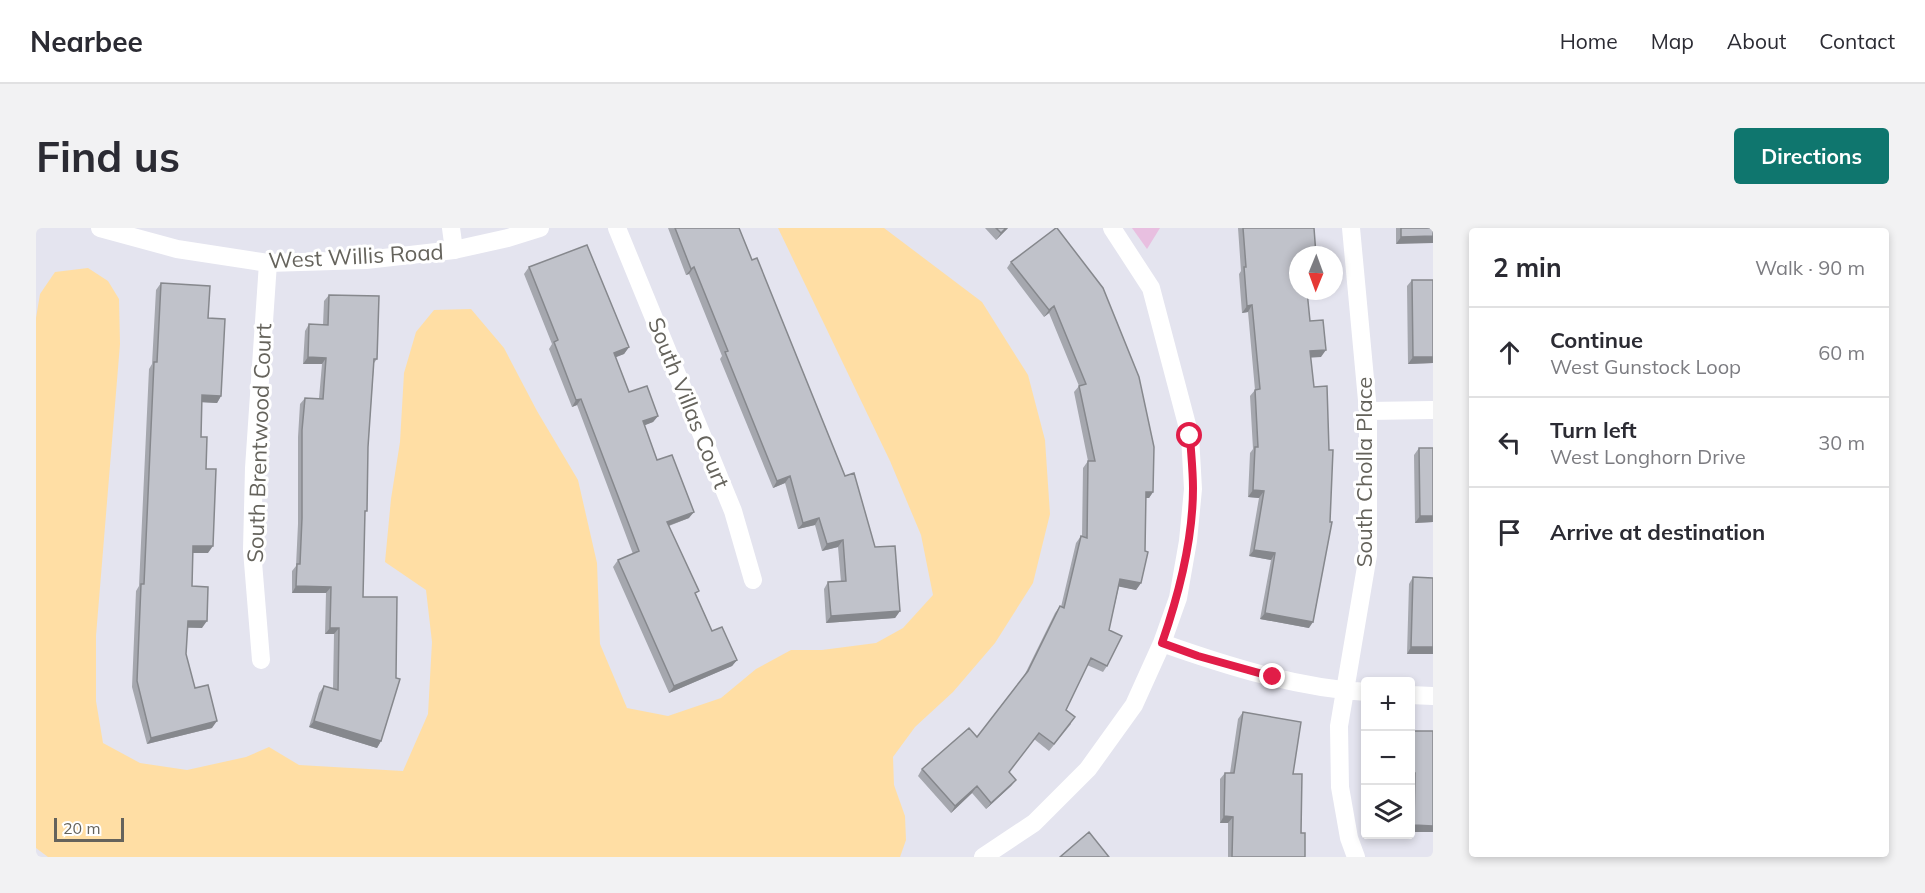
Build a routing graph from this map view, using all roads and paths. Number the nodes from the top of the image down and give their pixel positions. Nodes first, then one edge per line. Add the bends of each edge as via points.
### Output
1 (100, 228) edge
2 (451, 228) edge
3 (540, 228) edge
4 (617, 228) edge
5 (1112, 228) edge
6 (1351, 228) edge
7 (454, 250) junction
8 (268, 263) junction
9 (1433, 410) edge
10 (1368, 411) junction
11 (753, 580) dead end
12 (1162, 643) junction
13 (261, 660) dead end
14 (1344, 691) junction
15 (1361, 692) edge
16 (1415, 695) edge
17 (1433, 696) edge
18 (983, 857) edge
19 (1356, 857) edge

1 - 8 street, West Willis Road via 177,249
2 - 7 street
3 - 7 street, West Willis Road
4 - 11 street, South Villas Court via 733,511
5 - 12 street via 1151,288 1190,436 1193,489 1188,541 1178,598
6 - 10 street, South Cholla Place
7 - 8 street, West Willis Road via 366,260
8 - 13 street, South Brentwood Court via 252,550
9 - 10 street
10 - 14 street, South Cholla Place via 1368,555
12 - 14 street via 1273,677
12 - 18 street via 1134,705 1088,769 1034,823
14 - 15 street
14 - 19 street, South Cholla Place via 1339,726 1340,787
16 - 17 street

